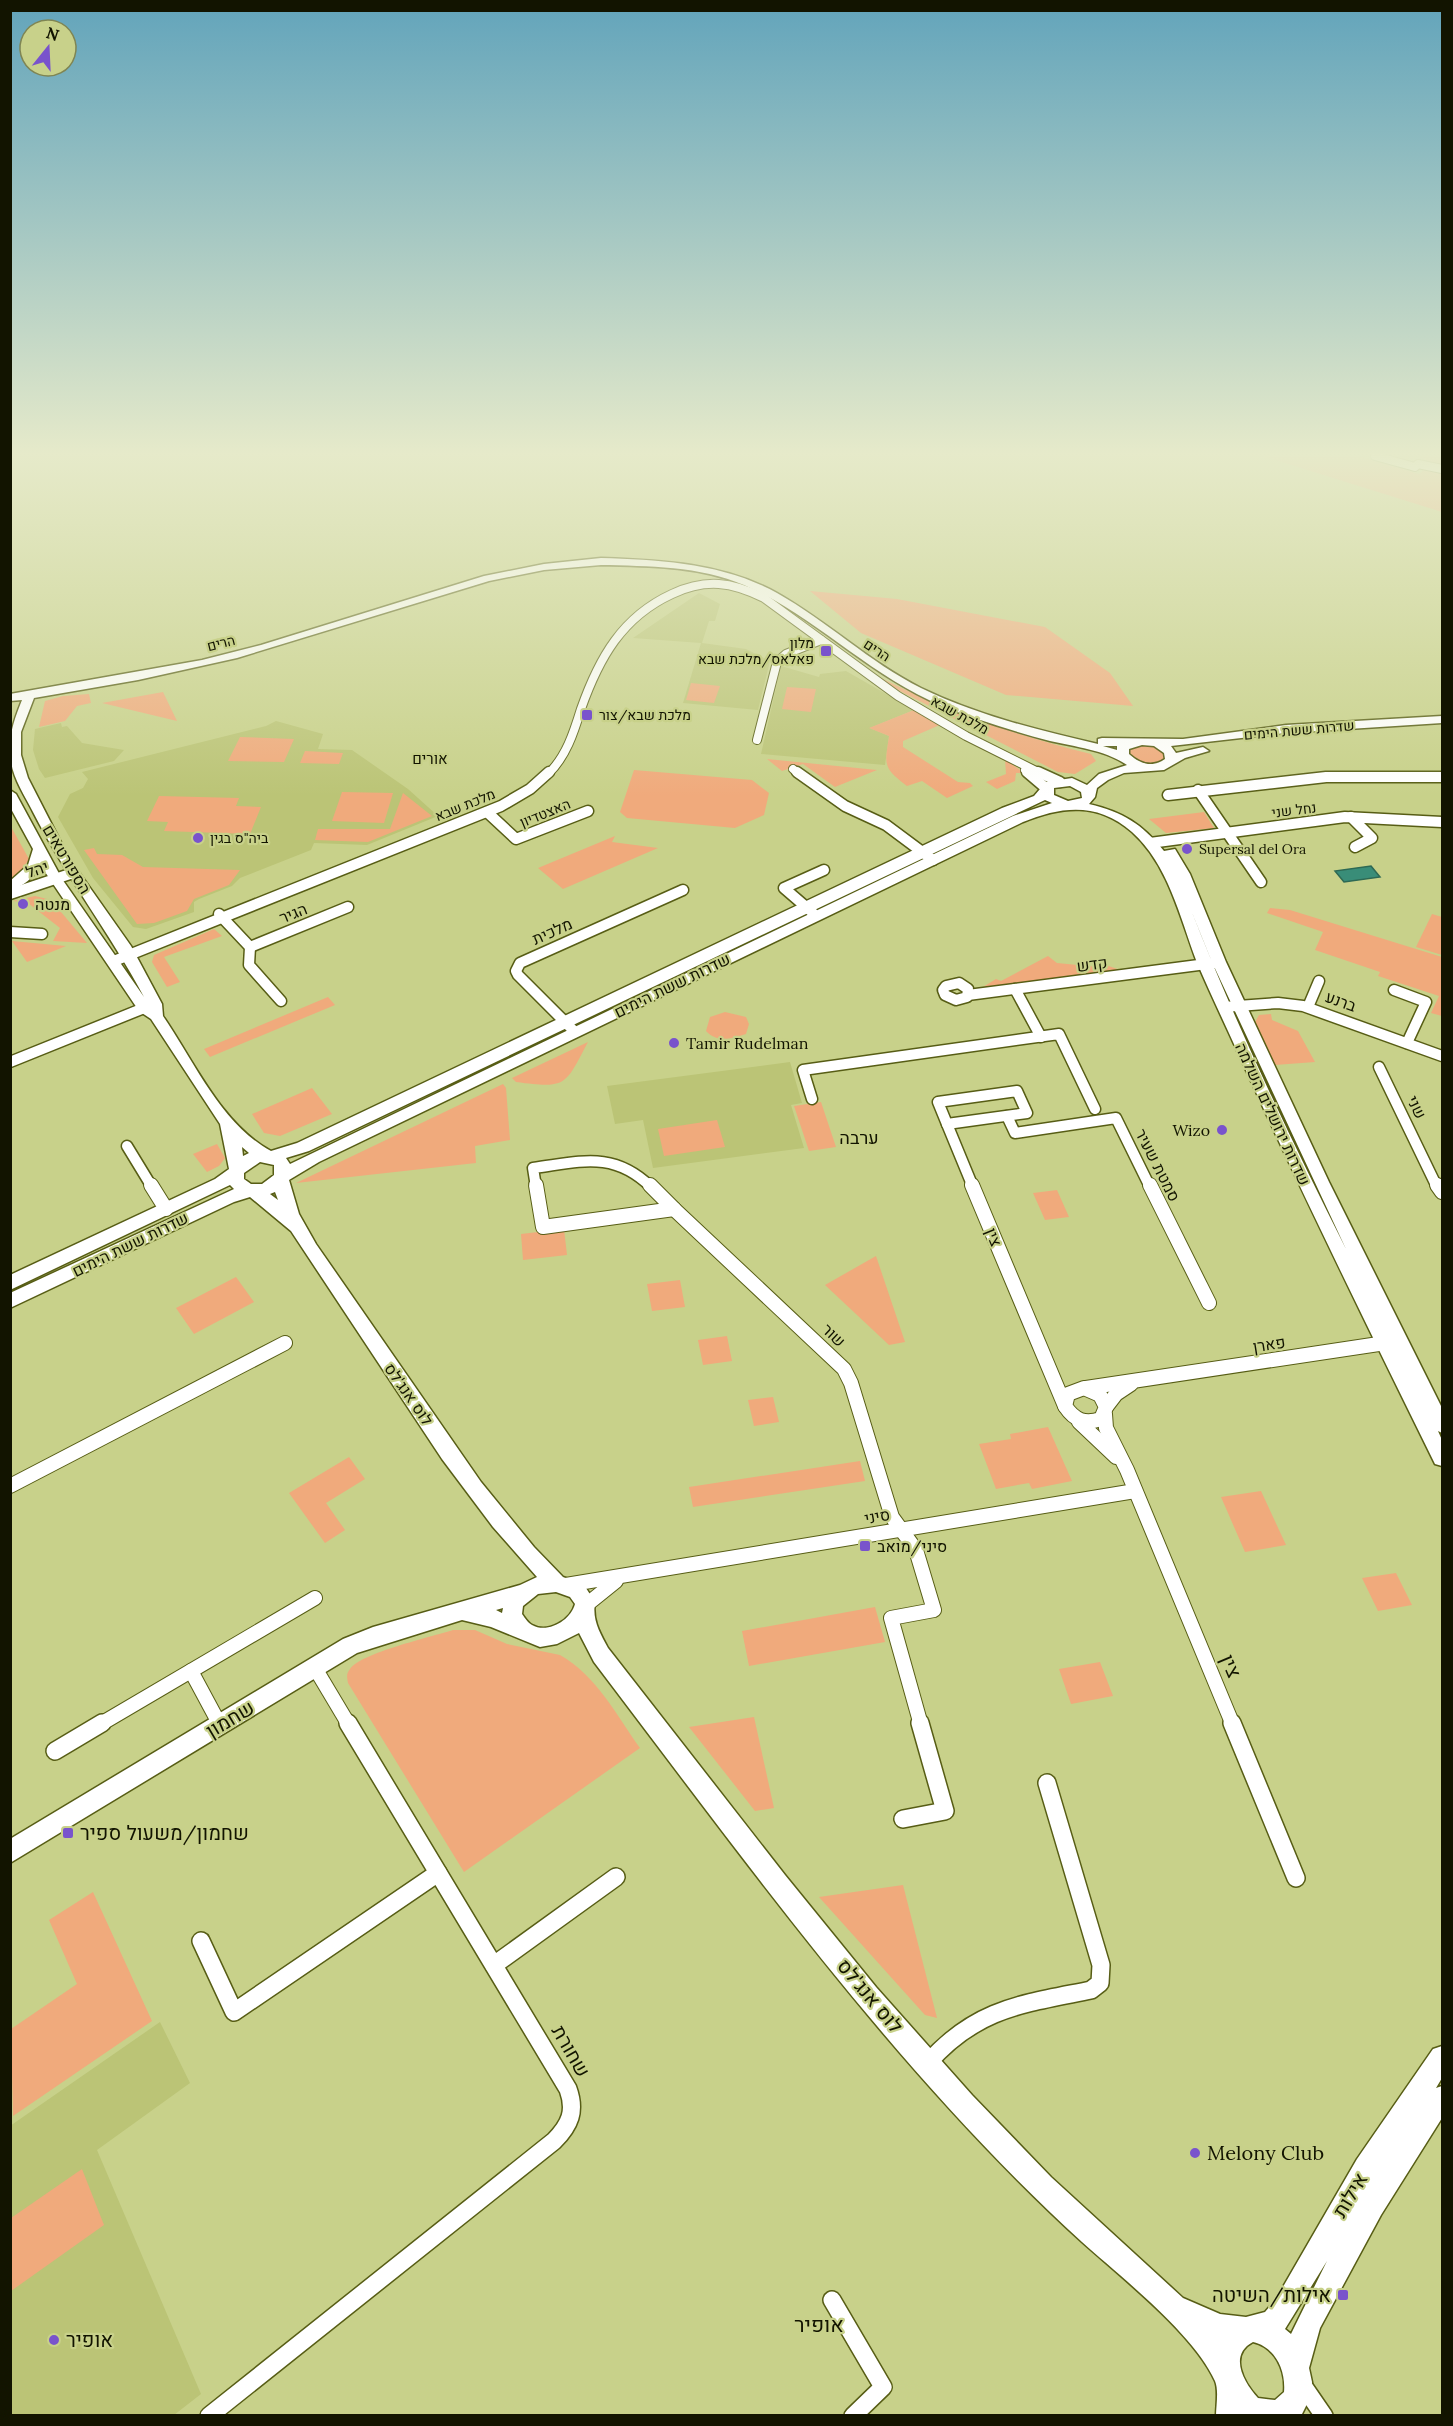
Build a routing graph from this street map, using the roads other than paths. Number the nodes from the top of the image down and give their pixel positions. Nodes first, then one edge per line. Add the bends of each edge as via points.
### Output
1 (530, 569) edge
2 (692, 569) edge
3 (821, 640) junction
4 (30, 694) junction
5 (13, 697) edge
6 (10, 709) edge
7 (967, 710) junction
8 (1443, 719) edge
9 (1443, 726) edge
10 (757, 740) dead end
11 (1155, 742) junction
12 (1128, 743) junction
13 (1086, 746) junction
14 (1123, 756) junction
15 (1008, 757) junction
16 (1170, 762) junction
17 (1143, 767) junction
18 (1103, 768) junction
19 (794, 769) dead end
20 (1443, 777) edge
21 (1064, 782) junction
22 (1047, 790) junction
23 (1198, 790) junction
24 (10, 794) edge
25 (1089, 794) junction
26 (1168, 795) dead end
27 (1072, 805) junction
28 (588, 811) dead end
29 (487, 812) junction
30 (1351, 817) junction
31 (1443, 822) edge
32 (1227, 832) junction
33 (1155, 842) junction
34 (1355, 847) dead end
35 (39, 850) junction
36 (928, 856) junction
37 (70, 869) junction
38 (824, 870) dead end
39 (53, 875) junction
40 (1261, 882) dead end
41 (11, 889) edge
42 (683, 890) dead end
43 (348, 907) dead end
44 (811, 911) junction
45 (220, 916) junction
46 (10, 932) edge
47 (42, 934) dead end
48 (250, 947) junction
49 (127, 952) junction
50 (111, 957) junction
51 (1212, 963) junction
52 (1319, 981) dead end
53 (1015, 989) junction
54 (1394, 990) dead end
55 (968, 995) dead end
56 (281, 1001) dead end
57 (1232, 1007) junction
58 (1308, 1007) junction
59 (152, 1009) junction
60 (570, 1027) junction
61 (1041, 1037) junction
62 (1407, 1043) junction
63 (1443, 1056) edge
64 (10, 1062) edge
65 (1378, 1067) dead end
66 (812, 1099) dead end
67 (1095, 1109) dead end
68 (1007, 1116) junction
69 (225, 1120) junction
70 (947, 1124) junction
71 (127, 1146) dead end
72 (269, 1156) junction
73 (237, 1171) junction
74 (282, 1177) junction
75 (251, 1191) junction
76 (1443, 1192) edge
77 (166, 1209) junction
78 (674, 1209) junction
79 (302, 1235) junction
80 (10, 1283) edge
81 (10, 1301) edge
82 (1209, 1303) dead end
83 (1392, 1342) junction
84 (285, 1343) dead end
85 (1049, 1371) junction
86 (1143, 1380) junction
87 (1080, 1388) junction
88 (1065, 1407) junction
89 (1106, 1411) junction
90 (1076, 1419) junction
91 (1443, 1425) edge
92 (1443, 1458) edge
93 (1127, 1470) junction
94 (10, 1486) edge
95 (1136, 1491) junction
96 (902, 1530) junction
97 (523, 1550) junction
98 (624, 1577) junction
99 (561, 1584) junction
100 (523, 1592) junction
101 (315, 1599) dead end
102 (585, 1610) junction
103 (460, 1613) junction
104 (522, 1630) junction
105 (556, 1635) junction
106 (601, 1654) junction
107 (315, 1668) junction
108 (191, 1671) junction
109 (220, 1725) junction
110 (55, 1751) dead end
111 (1047, 1783) dead end
112 (903, 1819) dead end
113 (10, 1852) edge
114 (438, 1873) junction
115 (616, 1877) dead end
116 (1296, 1878) dead end
117 (201, 1941) dead end
118 (494, 1965) junction
119 (1443, 2058) edge
120 (927, 2064) junction
121 (1443, 2097) edge
122 (832, 2300) dead end
123 (1173, 2306) junction
124 (1251, 2329) junction
125 (1297, 2372) junction
126 (1229, 2379) junction
127 (209, 2415) edge
128 (853, 2415) edge
129 (1230, 2415) edge
130 (1279, 2415) edge
131 (1324, 2415) edge

1 - 4 main road, הרים via 500,574 222,658 140,677
2 - 7 main road, הרים via 757,586 786,602 888,675
3 - 10 street via 777,662
3 - 15 street, מלכת שבא via 885,688
3 - 29 street, מלכת שבא via 760,597 735,585 718,582 683,595 628,633 604,656 561,760 546,777 526,793
4 - 5 main road, הרים
4 - 37 main road, הספורטאים via 15,732 17,763
5 - 6 main road
7 - 12 main road, הרים via 1069,736
7 - 13 main road, הרים via 1026,731
8 - 11 main road, שדרות ששת הימים via 1286,729 1179,744
9 - 16 main road, שדרות ששת הימים via 1275,738 1190,753
11 - 12 main road, שדרות ששת הימים
11 - 16 main road via 1169,750
12 - 14 main road via 1122,750
13 - 14 main road, הרים
13 - 18 main road via 1103,755
14 - 17 main road, הרים
14 - 18 main road
15 - 21 street, מלכת שבא
15 - 22 street, מלכת שבא
16 - 17 main road, שדרות ששת הימים
17 - 25 main road via 1098,781
18 - 21 main road
19 - 36 street via 840,803 886,825
20 - 23 street via 1326,777
21 - 22 main road, שדרות ששת הימים
21 - 25 main road, שדרות ירושלים השלמה via 1083,786
22 - 27 main road via 1053,801
22 - 36 main road, שדרות ששת הימים via 1038,799
23 - 26 street
23 - 32 street
24 - 35 main road, הספורטאים
25 - 27 main road via 1086,801
25 - 33 main road, שדרות ירושלים השלמה via 1134,818
27 - 33 main road, שדרות ירושלים השלמה via 1112,813
27 - 36 main road, שדרות ששת הימים via 1029,814
28 - 29 street, האצטדיון via 516,839
29 - 45 street, מלכת שבא
30 - 31 street, נחל שני
30 - 32 street, נחל שני
30 - 34 street via 1372,838
32 - 33 street, נחל שני
32 - 40 street
33 - 51 main road, שדרות ירושלים השלמה
35 - 39 main road, הספורטאים
35 - 41 main road via 34,867
36 - 44 main road, שדרות ששת הימים
37 - 39 street, יהל
37 - 49 main road, הספורטאים
38 - 44 street via 784,888
39 - 41 street, יהל
39 - 50 main road, הספורטאים
42 - 60 street, מלכית via 520,963 518,975
43 - 48 street, הגיר
44 - 60 main road, שדרות ששת הימים
45 - 48 street
45 - 49 street, מלכת שבא
46 - 47 street
48 - 56 street via 249,965
49 - 50 street, מלכת שבא
49 - 59 main road, הספורטאים
50 - 59 main road, הספורטאים
51 - 53 street, קדש
51 - 57 main road, שדרות ירושלים השלמה
52 - 58 street
53 - 55 street, קדש
53 - 61 street
54 - 62 street via 1426,1002
57 - 58 street, ברנע via 1278,1003
57 - 83 main road, שדרות ירושלים השלמה via 1304,1182
58 - 62 street, ברנע
59 - 64 street
59 - 69 main road, הספורטאים
60 - 72 main road, שדרות ששת הימים via 303,1146
60 - 74 main road, שדרות ששת הימים
61 - 66 street via 803,1070
61 - 67 street via 1059,1034
62 - 63 street, ברנע
65 - 76 street, שני
68 - 70 street
68 - 70 street, צין via 1027,1113 1017,1091 938,1102
68 - 82 street, סמטת שעיר via 1015,1133 1116,1118
69 - 72 main road, הספורטאים via 254,1150
69 - 73 main road, הספורטאים
70 - 85 street, צין
71 - 77 street
72 - 73 main road via 249,1160
72 - 74 main road via 281,1162
73 - 75 main road via 238,1184
73 - 77 main road, שדרות ששת הימים
74 - 75 main road via 267,1189
74 - 79 main road, לוס אנג'לס via 284,1196
75 - 79 main road, לוס אנג'לס via 266,1199
75 - 81 main road, שדרות ששת הימים via 229,1197
77 - 80 main road, שדרות ששת הימים
78 - 78 street, שור via 633,1170 620,1163 595,1160 533,1168 543,1227
78 - 96 street, שור via 844,1369 892,1517
79 - 97 main road, לוס אנג'לס via 428,1421
83 - 86 street, פארן
83 - 91 main road, שדרות ירושלים השלמה
83 - 92 main road, שדרות ירושלים השלמה
84 - 94 street
85 - 87 street via 1066,1385
85 - 88 street, צין
86 - 87 street, פארן
86 - 89 street, פארן via 1121,1390
87 - 88 street via 1066,1397
87 - 89 street via 1100,1395
88 - 90 street
89 - 90 street via 1094,1422
89 - 93 street, צין via 1105,1425
90 - 93 street, צין via 1098,1436
93 - 95 street, צין
95 - 96 street, סיני
95 - 116 street, צין
96 - 98 street, סיני
96 - 112 street, שור via 916,1550 934,1610 891,1618 945,1811
97 - 99 main road, לוס אנג'לס
97 - 100 main road, לוס אנג'לס via 527,1570
98 - 99 street, סיני
98 - 102 street, סיני via 606,1587
99 - 100 main road via 541,1584
99 - 102 main road via 579,1592
100 - 103 main road, שחמון
100 - 104 main road via 511,1611
101 - 108 street
102 - 105 main road via 575,1626
102 - 106 main road, לוס אנג'לס via 587,1629
103 - 104 main road, שחמון via 484,1616
103 - 107 main road, שחמון via 363,1641
104 - 105 main road via 534,1635
105 - 106 main road, לוס אנג'לס via 579,1641
106 - 120 main road, לוס אנג'לס via 781,1887
107 - 109 main road, שחמון
107 - 114 street, שחורת
108 - 109 street
108 - 110 street
109 - 113 main road, שחמון
111 - 120 street via 1101,1965 1100,1983 1091,1990 976,2019 946,2041
114 - 117 street via 234,2012
114 - 118 street, שחורת
115 - 118 street
118 - 127 street, שחורת via 568,2089 573,2110 566,2129
119 - 124 main road, אילות via 1366,2168 1285,2308 1274,2322
120 - 123 main road, לוס אנג'לס via 1023,2167
121 - 125 main road, אילות via 1384,2184 1344,2254 1306,2331
122 - 128 street via 883,2387
123 - 124 main road, לוס אנג'לס via 1211,2324
123 - 126 main road, לוס אנג'לס via 1210,2348
124 - 125 main road via 1279,2339
124 - 126 main road via 1234,2337 1227,2350
125 - 130 main road via 1294,2400
125 - 131 street
126 - 129 main road
126 - 130 main road via 1239,2398 1251,2409

